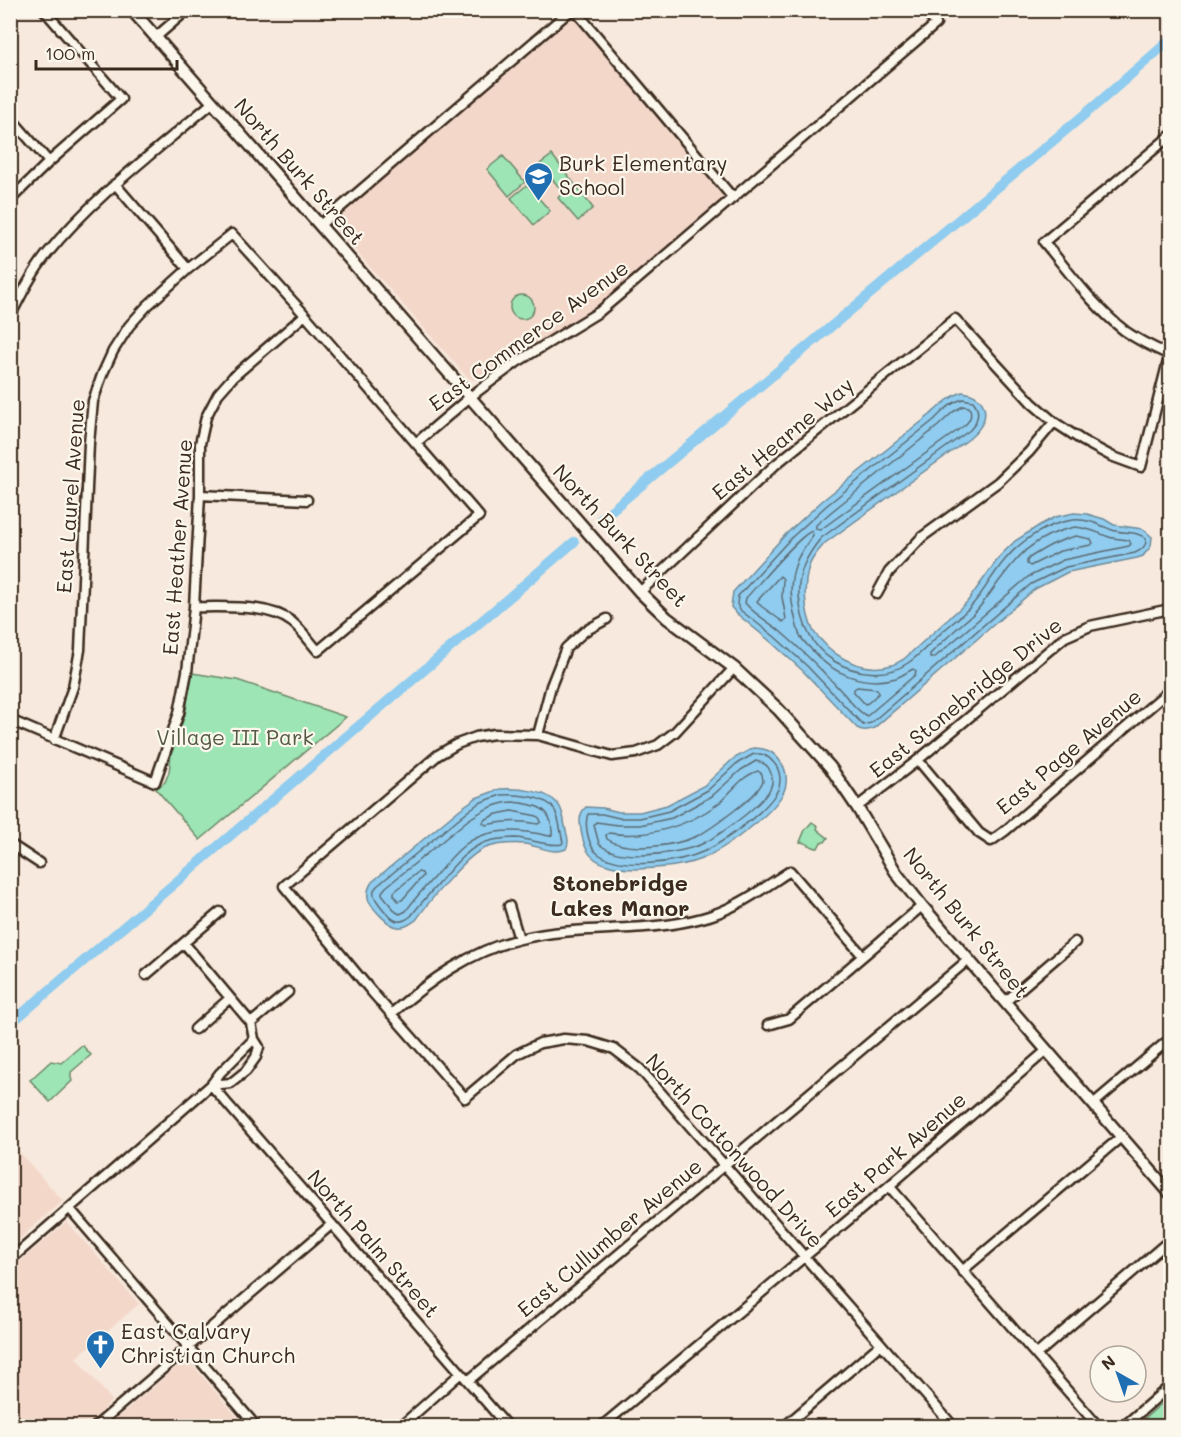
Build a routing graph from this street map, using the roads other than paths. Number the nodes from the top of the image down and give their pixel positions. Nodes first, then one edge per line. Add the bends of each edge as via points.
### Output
1 (44, 10) edge
2 (132, 10) edge
3 (187, 10) edge
4 (573, 10) edge
5 (924, 10) edge
6 (156, 38) junction
7 (212, 103) junction
8 (10, 117) edge
9 (1170, 136) edge
10 (48, 162) junction
11 (116, 184) junction
12 (733, 198) junction
13 (10, 200) edge
14 (320, 225) junction
15 (189, 269) junction
16 (305, 315) junction
17 (10, 317) edge
18 (1170, 354) edge
19 (470, 397) junction
20 (1054, 422) junction
21 (416, 443) junction
22 (200, 495) junction
23 (307, 500) dead end
24 (640, 592) junction
25 (877, 594) dead end
26 (194, 607) junction
27 (1170, 609) edge
28 (607, 619) dead end
29 (734, 668) junction
30 (1170, 690) edge
31 (10, 720) edge
32 (538, 735) junction
33 (54, 740) junction
34 (918, 760) junction
35 (857, 807) junction
36 (10, 844) edge
37 (39, 862) dead end
38 (509, 906) dead end
39 (922, 906) junction
40 (220, 912) dead end
41 (519, 939) junction
42 (1075, 942) dead end
43 (184, 943) junction
44 (863, 956) junction
45 (968, 960) junction
46 (146, 975) dead end
47 (288, 993) dead end
48 (230, 998) junction
49 (1005, 1002) junction
50 (391, 1014) junction
51 (251, 1023) junction
52 (768, 1026) dead end
53 (195, 1029) dead end
54 (254, 1039) junction
55 (1165, 1043) dead end
56 (1047, 1050) junction
57 (211, 1085) junction
58 (1093, 1104) junction
59 (1121, 1137) junction
60 (724, 1166) junction
61 (889, 1186) junction
62 (1170, 1193) edge
63 (70, 1209) junction
64 (332, 1224) junction
65 (1170, 1240) edge
66 (12, 1255) edge
67 (804, 1257) junction
68 (962, 1271) junction
69 (881, 1344) junction
70 (188, 1347) junction
71 (1036, 1355) junction
72 (461, 1373) junction
73 (468, 1381) junction
74 (1170, 1386) edge
75 (10, 1421) edge
76 (13, 1426) edge
77 (96, 1426) edge
78 (256, 1426) edge
79 (401, 1426) edge
80 (507, 1426) edge
81 (602, 1426) edge
82 (785, 1426) edge
83 (953, 1426) edge
84 (1098, 1426) edge
85 (1124, 1426) edge

1 - 10 street via 121,99
2 - 6 street, North Burk Street
3 - 6 street
4 - 12 street
4 - 14 street
5 - 12 street, East Commerce Avenue via 936,24
6 - 7 street, North Burk Street
7 - 11 street
7 - 14 street, North Burk Street
8 - 10 street
9 - 18 street via 1044,242 1110,318 1148,346
10 - 13 street
11 - 15 street
11 - 17 street via 46,255
12 - 19 street, East Commerce Avenue via 599,312 526,354
14 - 19 street, North Burk Street
15 - 16 street, East Laurel Avenue via 232,234
15 - 33 street, East Laurel Avenue via 129,326 113,351 93,401 80,650 73,687
16 - 21 street
16 - 22 street, East Heather Avenue via 218,394 206,417 200,444
18 - 20 street via 1141,467 1111,456
19 - 21 street, East Commerce Avenue
19 - 24 street, North Burk Street
20 - 24 street, East Hearne Way via 1025,397 955,319 767,472
20 - 25 street via 998,482 922,537 889,572
21 - 26 street via 479,516 318,651 291,622 274,613 255,608
22 - 23 street
22 - 26 street, East Heather Avenue
24 - 29 street, North Burk Street via 667,618
26 - 33 street, East Heather Avenue via 184,690 155,782
27 - 34 street, East Stonebridge Drive via 1090,626 1065,637
28 - 32 street via 566,648
29 - 32 street via 675,732 636,753 612,756
29 - 35 street, North Burk Street via 778,709 830,767
30 - 34 street, East Page Avenue via 991,841 979,833
31 - 33 street
32 - 50 street, North Cottonwood Drive via 476,736 438,755 284,886
34 - 35 street, East Stonebridge Drive
35 - 39 street, North Burk Street via 897,874
36 - 37 street
38 - 41 street
39 - 44 street
39 - 45 street, North Burk Street
40 - 43 street
41 - 44 street via 665,926 703,918 734,906 790,871
41 - 50 street via 449,969
42 - 49 street
43 - 46 street
43 - 48 street
44 - 52 street via 789,1019
45 - 49 street, North Burk Street
45 - 60 street, East Cullumber Avenue
47 - 51 street
48 - 51 street
48 - 53 street
49 - 56 street, North Burk Street
50 - 60 street, North Cottonwood Drive via 465,1098 517,1054 540,1043 564,1039 614,1049 640,1069
51 - 54 street
54 - 57 street
54 - 57 street via 259,1047 246,1071 231,1083
55 - 58 street
56 - 58 street, North Burk Street
56 - 61 street, East Park Avenue
57 - 63 street
57 - 64 street, North Palm Street
58 - 59 street, North Burk Street
59 - 62 street, North Burk Street
59 - 68 street
60 - 67 street, North Cottonwood Drive
60 - 73 street, East Cullumber Avenue
61 - 67 street, East Park Avenue
61 - 68 street
63 - 66 street
63 - 70 street
64 - 70 street
64 - 72 street, North Palm Street
65 - 71 street
67 - 69 street, North Cottonwood Drive
67 - 81 street, East Park Avenue
68 - 71 street
69 - 82 street
69 - 83 street, North Cottonwood Drive
70 - 77 street
70 - 78 street
71 - 84 street
72 - 73 street, North Palm Street
72 - 79 street
73 - 80 street, North Palm Street
74 - 85 street
75 - 76 main road

